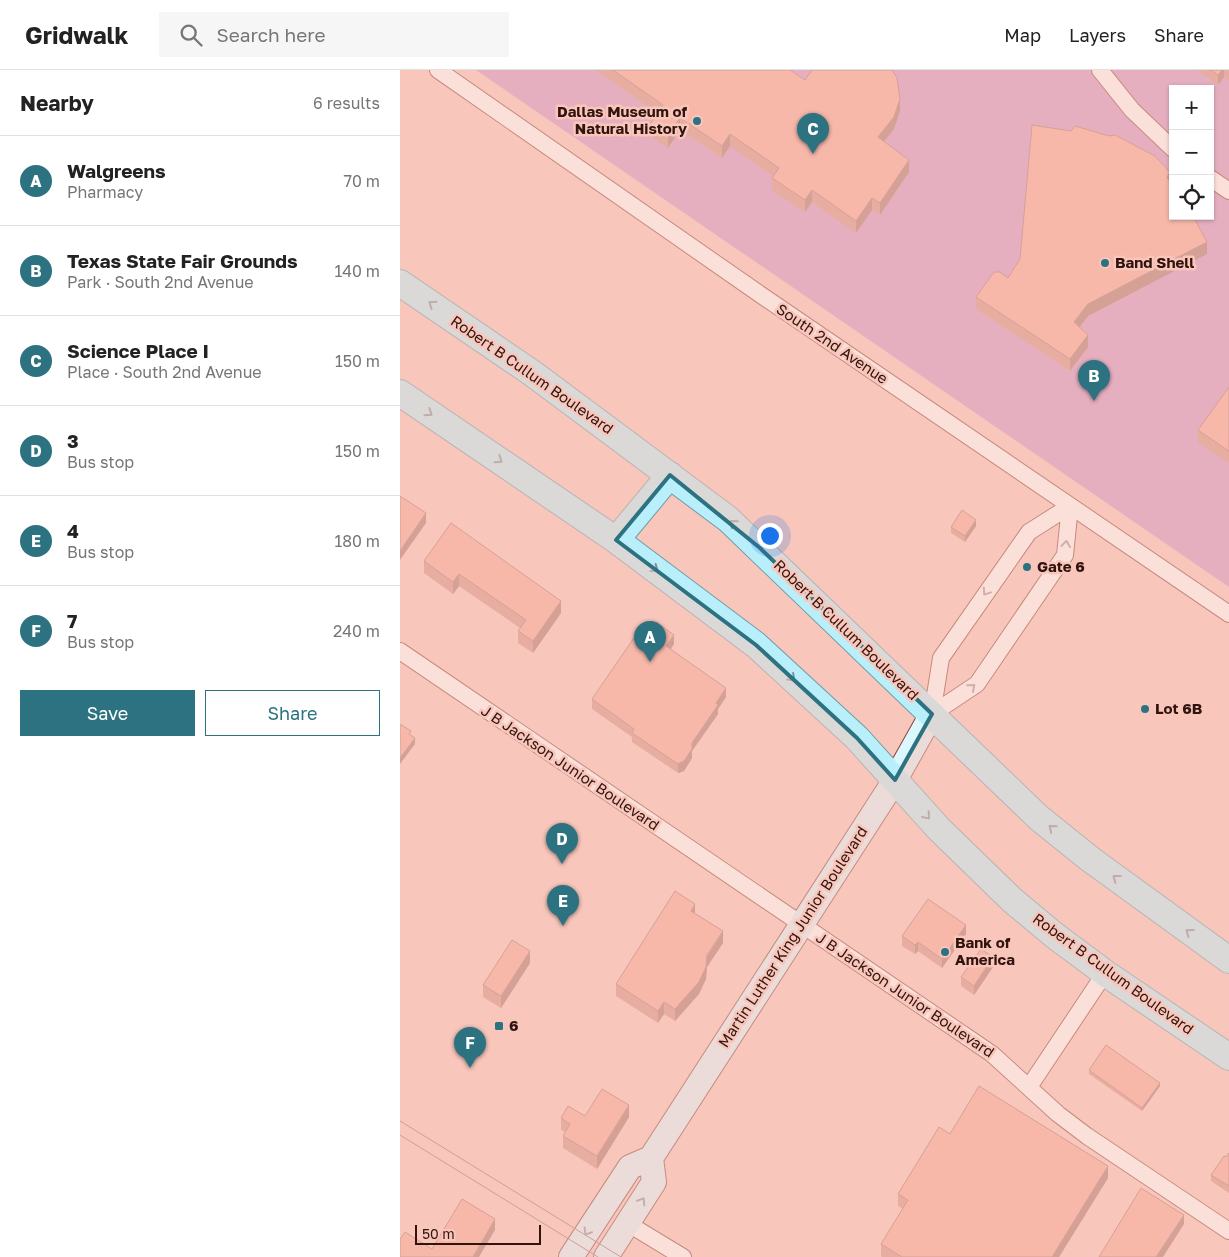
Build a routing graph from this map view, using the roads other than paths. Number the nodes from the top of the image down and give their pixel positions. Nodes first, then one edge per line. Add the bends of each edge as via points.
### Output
1 (438, 70) edge
2 (1100, 70) edge
3 (1169, 145) edge
4 (1214, 181) edge
5 (1229, 191) edge
6 (400, 282) edge
7 (400, 394) edge
8 (670, 475) junction
9 (1070, 506) junction
10 (616, 540) junction
11 (1229, 614) edge
12 (400, 651) edge
13 (932, 714) junction
14 (895, 780) junction
15 (802, 925) junction
16 (1229, 960) edge
17 (1105, 973) junction
18 (1229, 1057) edge
19 (1029, 1087) junction
20 (651, 1158) junction
21 (627, 1223) junction
22 (1229, 1231) edge
23 (572, 1257) edge
24 (606, 1257) edge
25 (683, 1257) edge

1 - 9 street, South 2nd Avenue
2 - 3 street via 1132,110
4 - 5 street
8 -> 6 main road, Robert B Cullum Boulevard via 532,373
7 -> 10 main road, Robert B Cullum Boulevard
8 - 10 main road
13 -> 8 main road, Robert B Cullum Boulevard via 760,548
9 - 11 street, South 2nd Avenue
9 -> 13 street, Martin Luther King Junior Boulevard via 1029,532 941,658
13 -> 9 street, Martin Luther King Junior Boulevard via 977,684 1065,555
10 -> 14 main road, Robert B Cullum Boulevard via 756,645 857,738
12 - 15 street, J B Jackson Junior Boulevard
13 - 14 main road, Martin Luther King Junior Boulevard
16 -> 13 main road, Robert B Cullum Boulevard via 1039,818
14 - 15 main road, Martin Luther King Junior Boulevard
14 -> 17 main road, Robert B Cullum Boulevard via 985,876 1054,935
15 - 19 street, J B Jackson Junior Boulevard via 992,1054
15 - 20 main road, Martin Luther King Junior Boulevard
17 - 18 main road, Robert B Cullum Boulevard
17 - 19 street
19 - 22 street, J B Jackson Junior Boulevard via 1088,1136
21 -> 20 main road via 654,1182
20 -> 23 main road, Martin Luther King Junior Boulevard via 630,1168
21 - 24 main road
21 - 25 street

